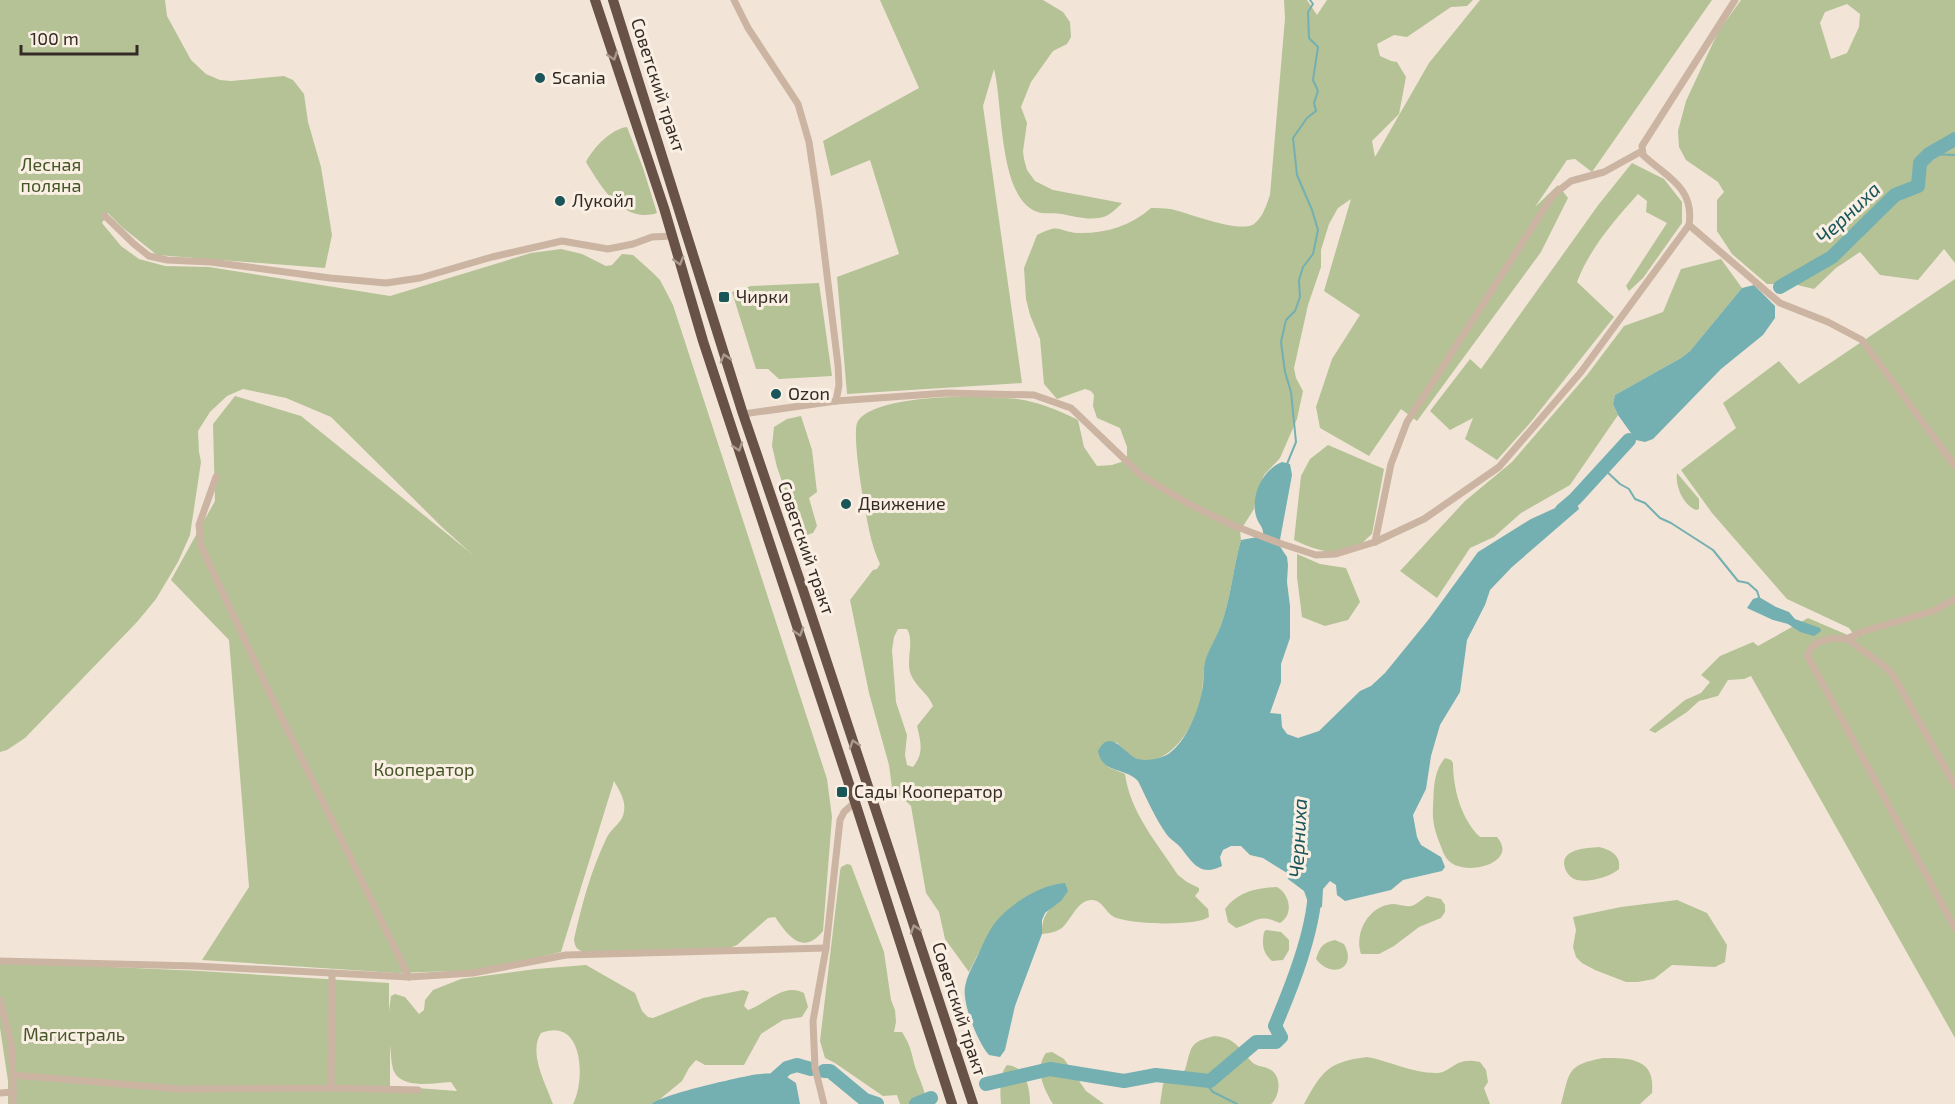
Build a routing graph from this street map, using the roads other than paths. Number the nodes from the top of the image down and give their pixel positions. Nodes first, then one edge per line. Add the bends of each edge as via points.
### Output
1 (595, 0) edge
2 (613, 0) edge
3 (734, 0) edge
4 (1736, 0) edge
5 (1642, 151) junction
6 (105, 216) dead end
7 (1689, 225) junction
8 (672, 236) junction
9 (836, 401) junction
10 (743, 414) junction
11 (1955, 466) edge
12 (216, 477) dead end
13 (1375, 542) junction
14 (1955, 599) edge
15 (1847, 639) junction
16 (1955, 786) edge
17 (855, 802) junction
18 (1955, 928) edge
19 (826, 948) junction
20 (0, 961) edge
21 (333, 973) junction
22 (409, 977) junction
23 (0, 1000) edge
24 (13, 1075) junction
25 (331, 1088) junction
26 (418, 1090) dead end
27 (13, 1092) junction
28 (0, 1094) edge
29 (13, 1104) edge
30 (824, 1104) edge
31 (952, 1104) edge
32 (973, 1104) edge

1 -> 8 highway, Советский тракт
10 -> 2 highway, Советский тракт
3 - 9 street via 798,104 809,142 838,365
4 - 5 street via 1644,142
5 - 7 street via 1685,193
5 - 13 street via 1604,172 1571,181 1553,195 1407,422 1391,464
6 - 8 street via 149,256 386,284 562,241 608,249 652,237
7 - 11 street via 1780,303 1862,340
7 - 13 street via 1581,372 1499,467 1424,519
8 -> 17 highway, Советский тракт
9 - 10 street
9 - 13 street via 947,393 1034,395 1071,408 1142,476 1189,504 1262,536 1316,555 1336,554
32 -> 10 highway, Советский тракт
12 - 22 street via 199,525 201,546
14 - 15 street via 1933,611
15 - 16 street via 1893,675
15 - 18 street via 1819,642 1808,652 1808,659
17 - 19 street via 840,820
17 - 31 highway, Советский тракт
19 - 22 street via 566,955 473,974
19 - 30 street via 813,1021 815,1068
20 - 21 street
21 - 22 street
21 - 25 street
23 - 24 street via 11,1043
24 - 25 street via 180,1089
24 - 27 street
25 - 26 street
27 - 28 street
27 - 29 street

